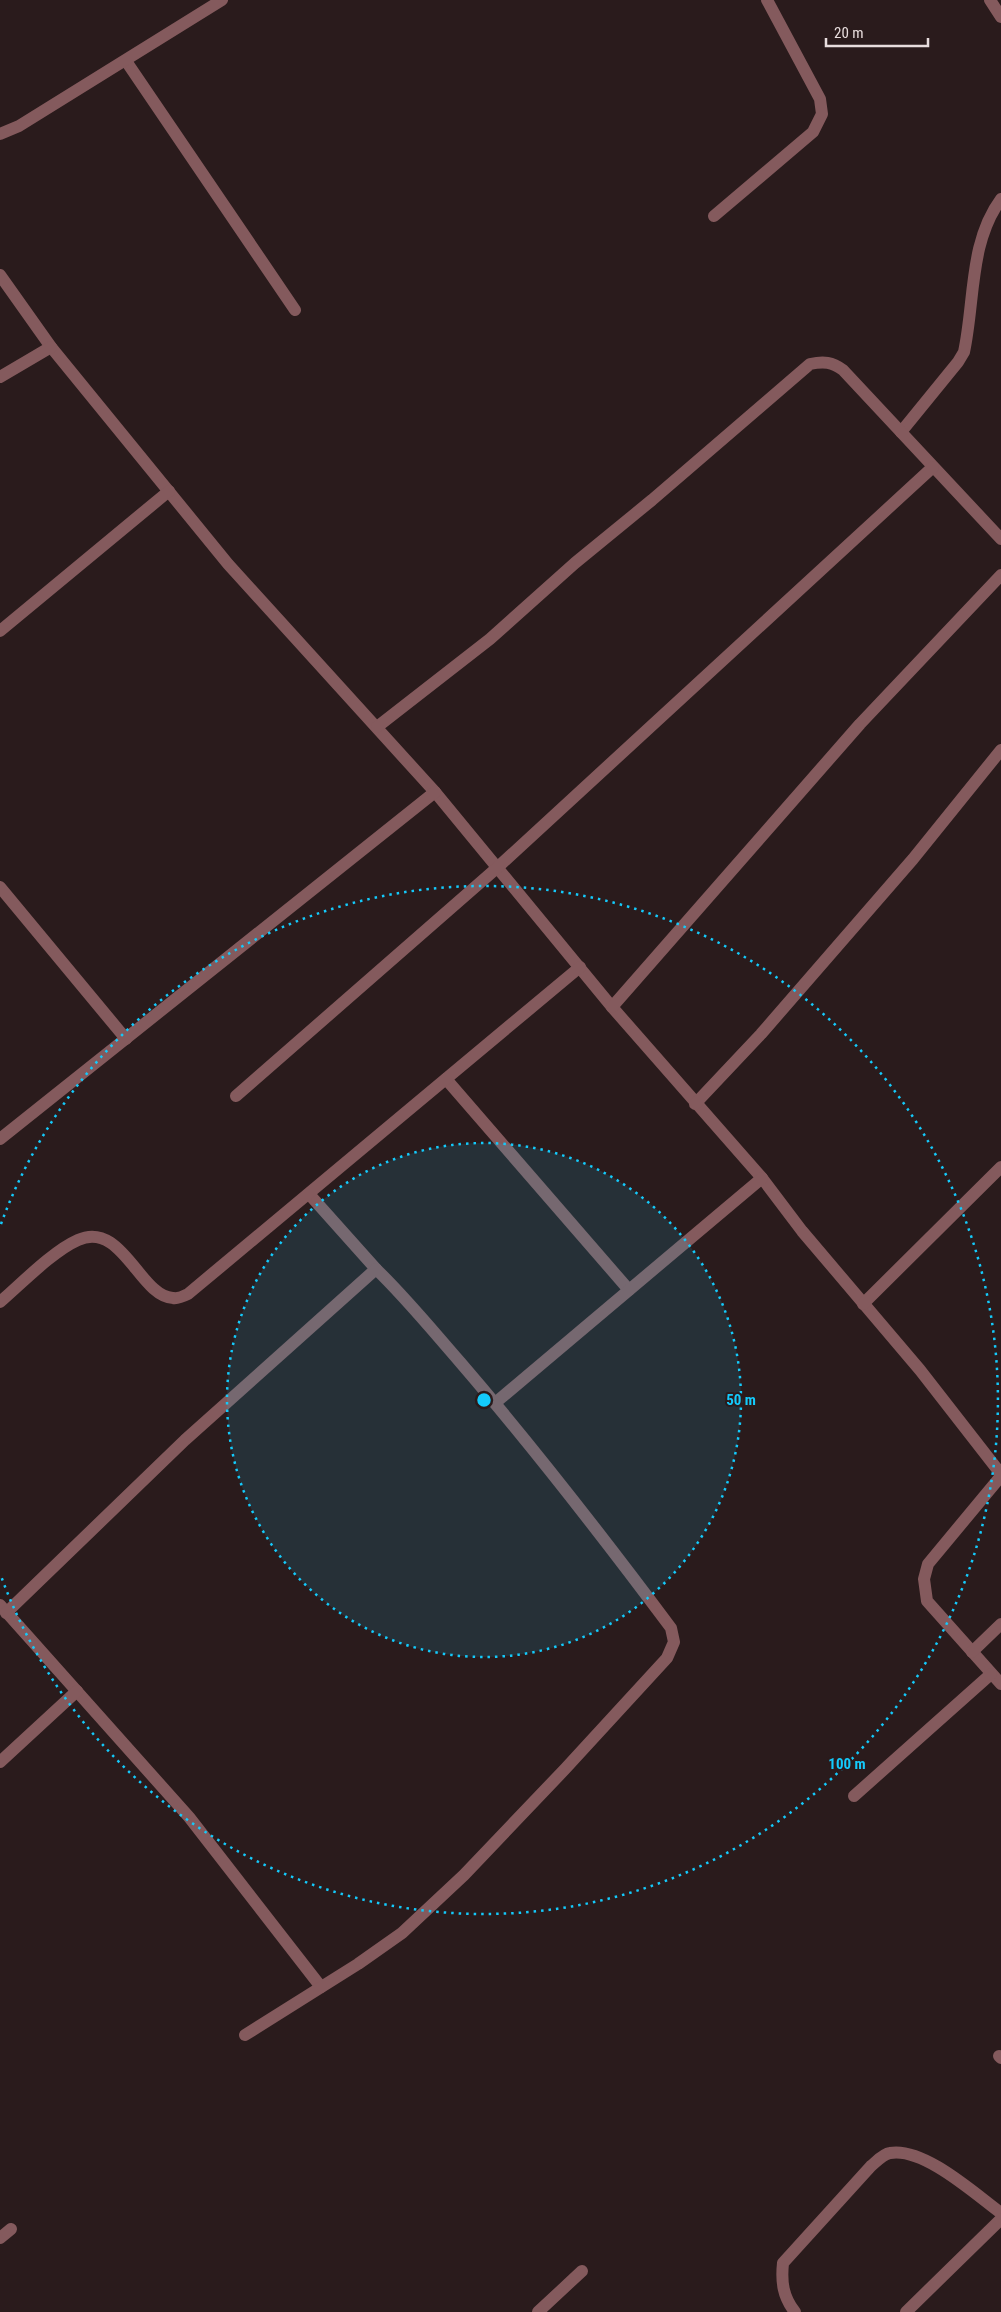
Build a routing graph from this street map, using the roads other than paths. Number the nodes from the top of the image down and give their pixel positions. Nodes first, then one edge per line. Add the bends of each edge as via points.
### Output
1 (222, 0) edge
2 (767, 0) edge
3 (990, 0) edge
4 (1001, 17) edge
5 (126, 61) junction
6 (0, 134) edge
7 (1001, 199) edge
8 (714, 216) dead end
9 (0, 275) edge
10 (295, 310) dead end
11 (51, 347) junction
12 (0, 377) edge
13 (901, 432) junction
14 (934, 467) junction
15 (169, 491) junction
16 (1001, 539) edge
17 (1001, 575) edge
18 (0, 631) edge
19 (377, 727) junction
20 (1001, 750) edge
21 (436, 792) junction
22 (498, 866) junction
23 (0, 887) edge
24 (580, 967) junction
25 (612, 1007) junction
26 (126, 1039) junction
27 (446, 1079) junction
28 (236, 1096) dead end
29 (695, 1104) junction
30 (0, 1139) edge
31 (1001, 1167) edge
32 (762, 1178) junction
33 (309, 1194) junction
34 (376, 1269) junction
35 (629, 1290) junction
36 (0, 1302) edge
37 (864, 1304) junction
38 (495, 1403) junction
39 (1001, 1475) edge
40 (3, 1609) edge
41 (1001, 1624) edge
42 (972, 1652) junction
43 (991, 1674) junction
44 (1001, 1684) edge
45 (77, 1691) junction
46 (0, 1762) edge
47 (854, 1796) dead end
48 (321, 1987) junction
49 (245, 2035) dead end
50 (1001, 2213) edge
51 (1001, 2219) edge
52 (11, 2229) dead end
53 (0, 2238) edge
54 (582, 2271) dead end
55 (538, 2312) edge
56 (795, 2312) edge
57 (906, 2312) edge

1 - 5 street
2 - 8 street via 820,99 822,114 812,132
3 - 4 street
5 - 6 street
5 - 10 street
7 - 13 street via 985,227 978,252 964,352
9 - 11 street
11 - 12 street
11 - 15 street
13 - 14 street
13 - 19 street via 835,364 823,361 810,364 490,639
14 - 16 street
14 - 22 street
15 - 18 street
15 - 19 street via 228,564
17 - 25 street via 860,724
19 - 21 street
20 - 29 street via 914,859 762,1034
21 - 22 street
21 - 26 street
22 - 24 street
22 - 28 street
23 - 26 street
24 - 25 street
24 - 27 street
25 - 29 street
26 - 30 street
27 - 33 street
27 - 35 street
29 - 32 street
31 - 37 street
32 - 35 street
32 - 37 street
33 - 34 street
33 - 36 street via 188,1294 173,1298 158,1292 114,1245 95,1236 67,1246
34 - 38 street via 401,1293
34 - 40 street
35 - 38 street
37 - 39 street
38 - 48 street via 595,1526 671,1628 674,1642 667,1658 464,1875 402,1933
39 - 42 street via 928,1564 924,1579 927,1601
40 - 45 street
41 - 42 street
42 - 43 street
43 - 44 street
43 - 47 street
45 - 46 street
45 - 48 street via 190,1817
48 - 49 street
50 - 56 street via 934,2165 900,2152 888,2153 871,2166 783,2263 782,2278 787,2301
51 - 57 street
52 - 53 street
54 - 55 street

